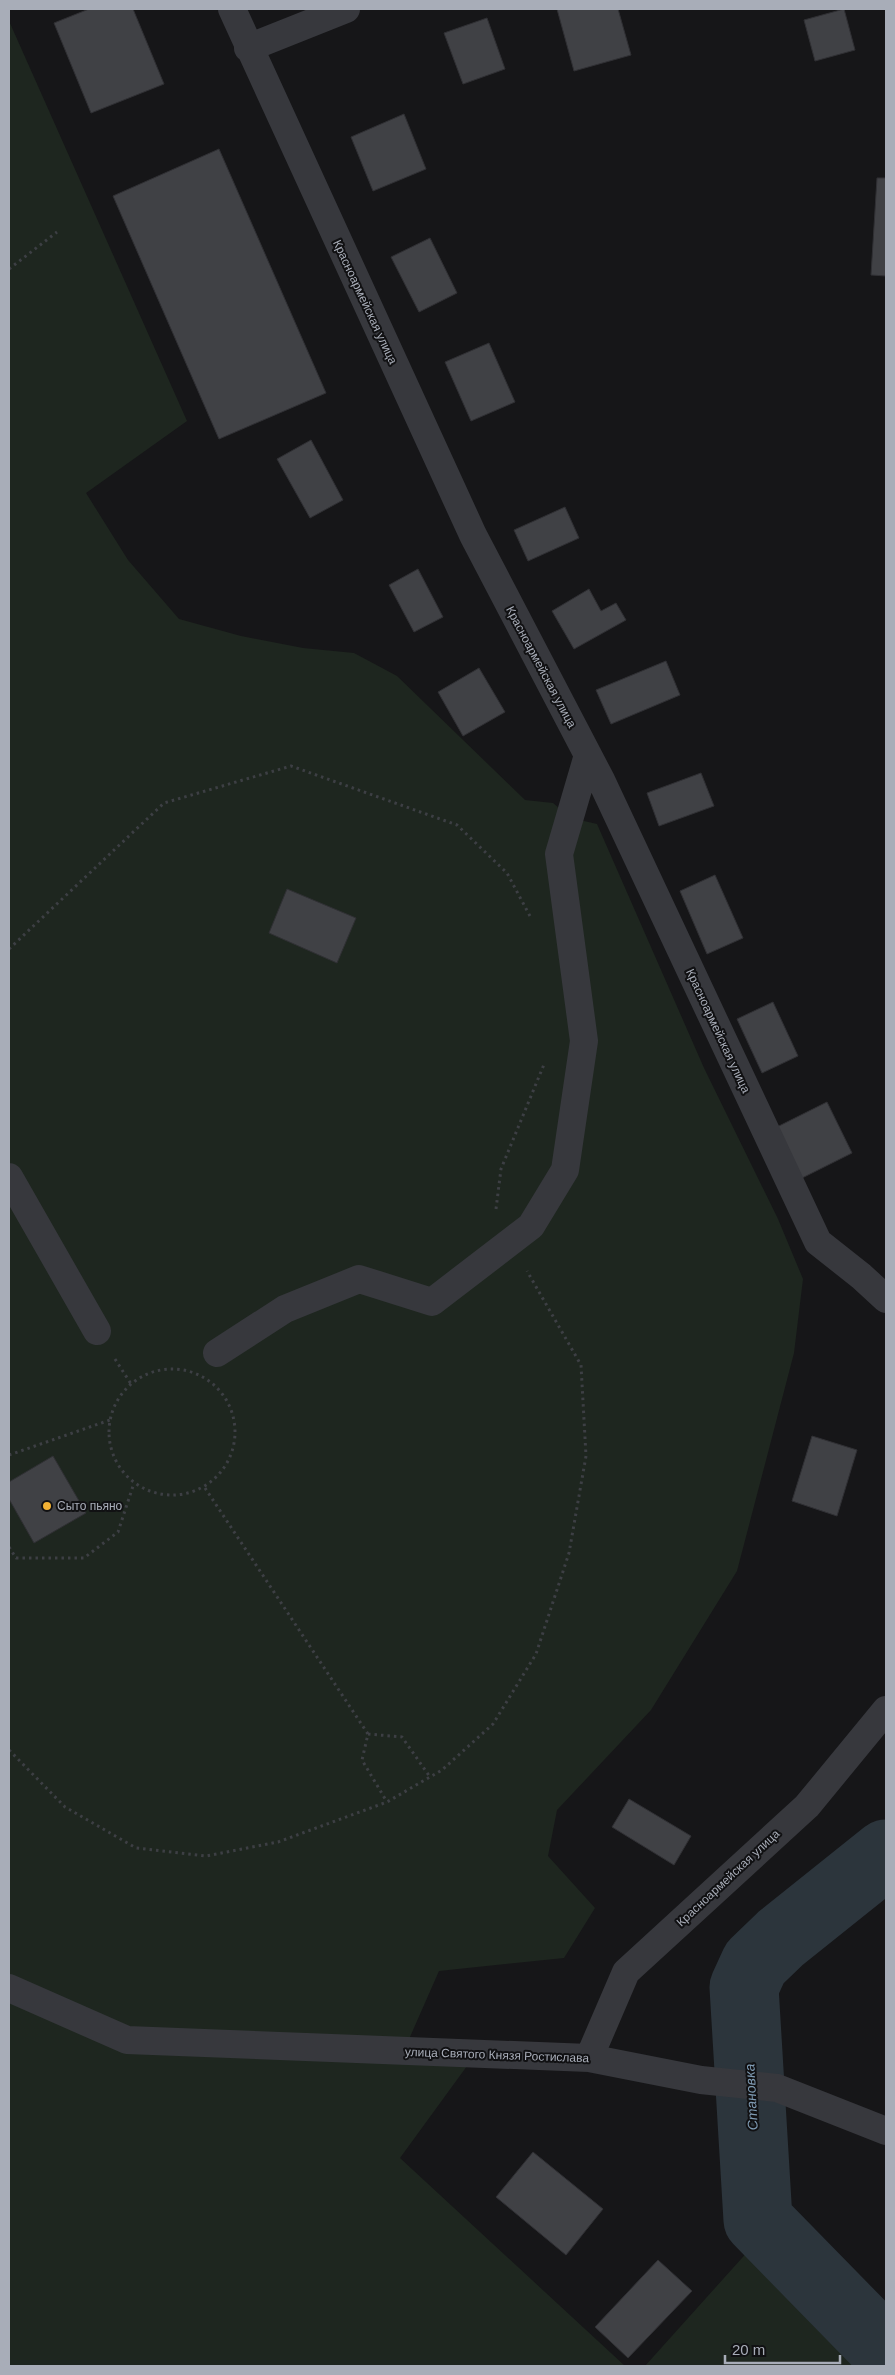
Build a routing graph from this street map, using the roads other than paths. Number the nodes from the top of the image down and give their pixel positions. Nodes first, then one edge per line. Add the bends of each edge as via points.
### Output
1 (232, 9) edge
2 (346, 9) edge
3 (248, 48) junction
4 (588, 755) junction
5 (9, 1178) edge
6 (886, 1299) edge
7 (97, 1331) dead end
8 (217, 1352) dead end
9 (886, 1710) edge
10 (9, 1988) edge
11 (589, 2058) junction
12 (886, 2131) edge

1 - 3 street, Красноармейская улица
2 - 3 street
3 - 4 street, Красноармейская улица via 472,535
4 - 6 street, Красноармейская улица via 818,1242
4 - 8 street via 559,854 584,1041 565,1170 531,1226 432,1302 359,1278 285,1309
5 - 7 street
9 - 11 street, Красноармейская улица via 807,1806 626,1972
10 - 11 street, улица Святого Князя Ростислава via 127,2040
11 - 12 street, улица Святого Князя Ростислава via 701,2080 777,2088

